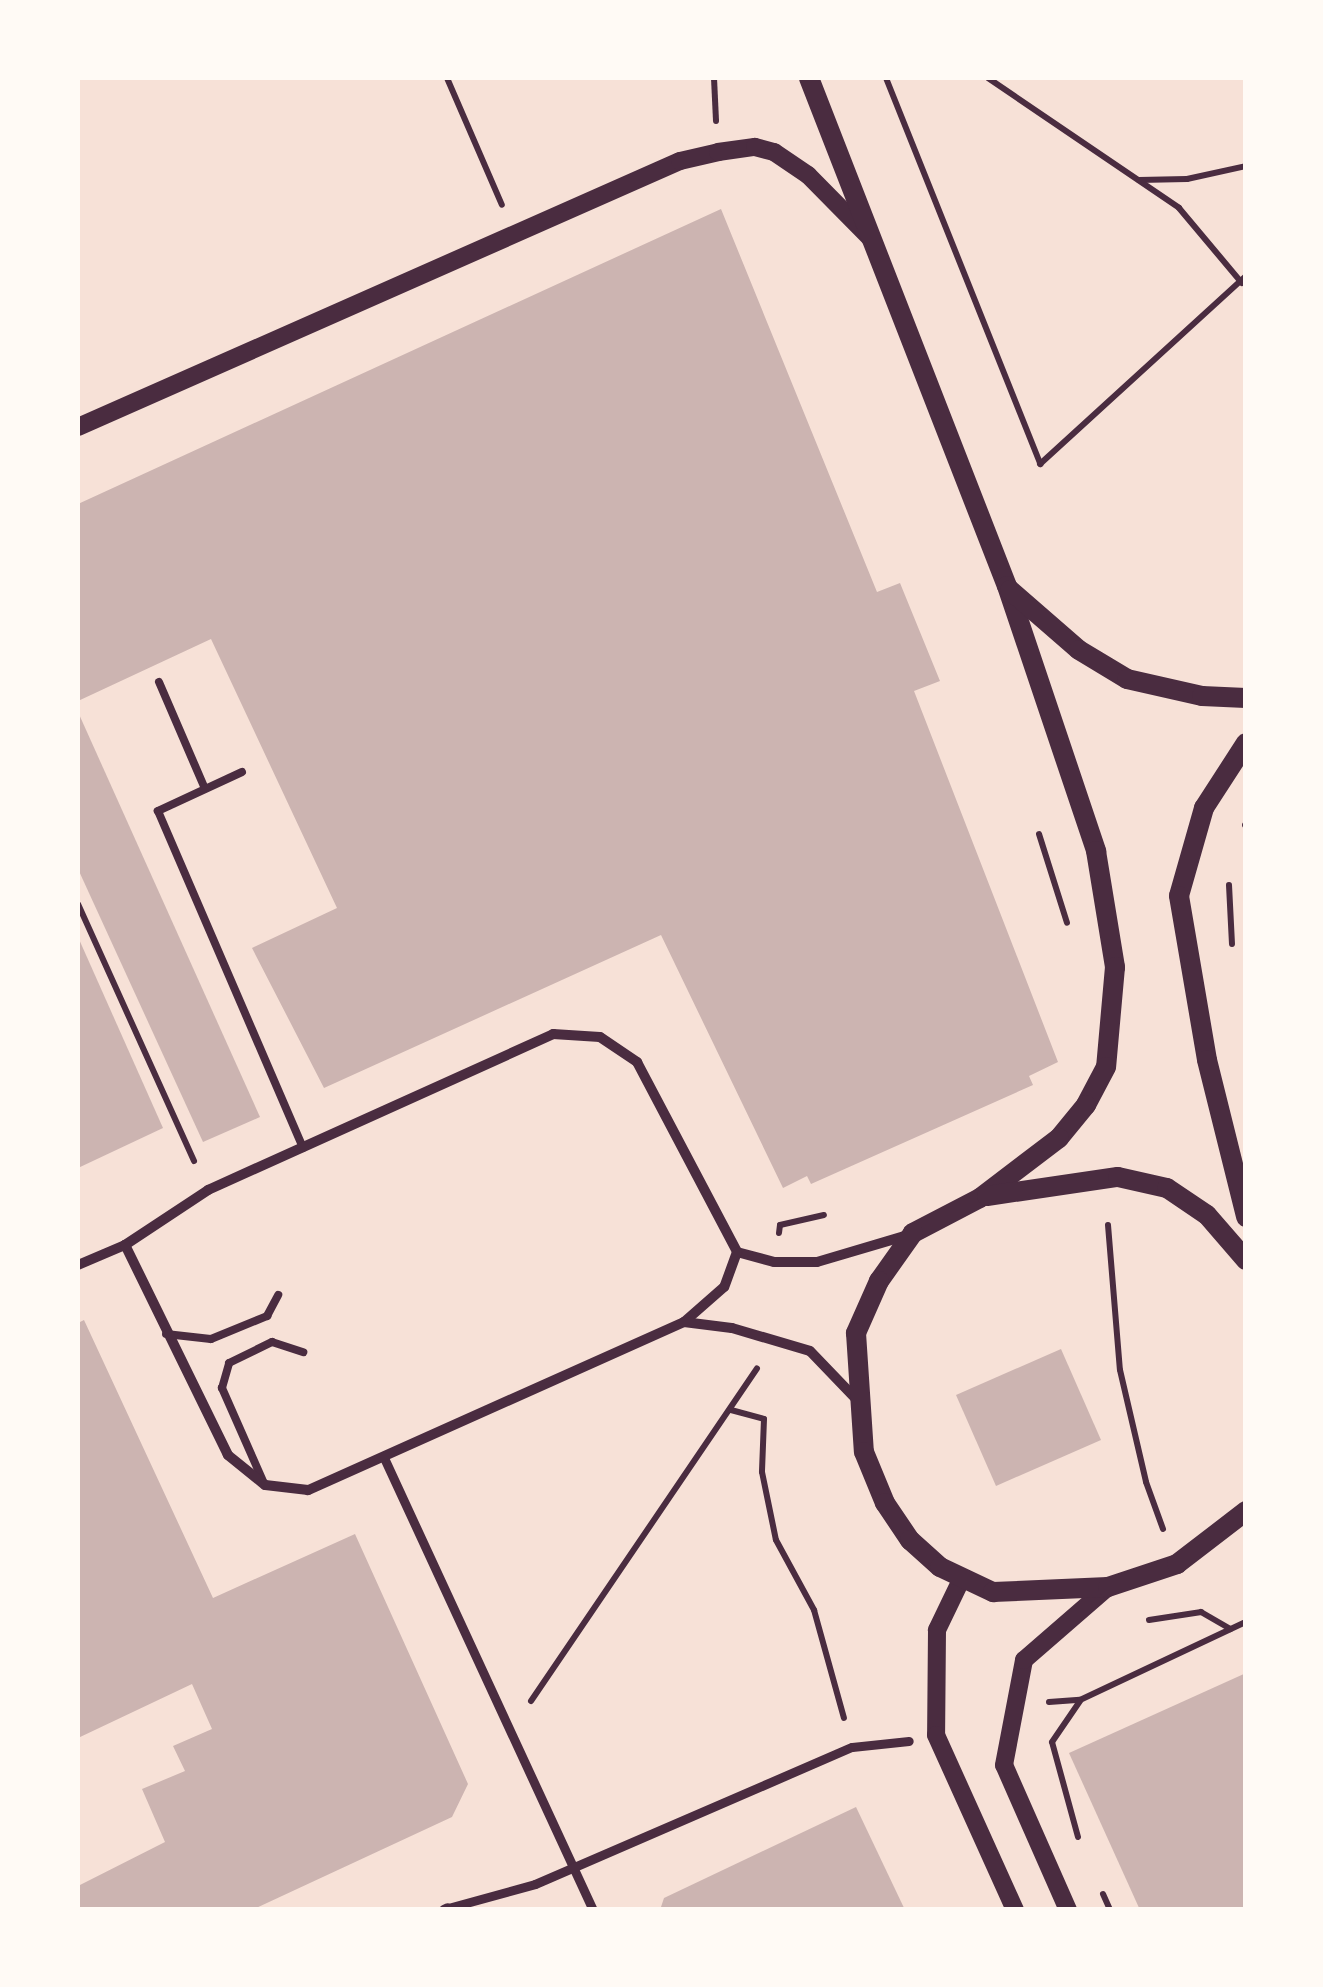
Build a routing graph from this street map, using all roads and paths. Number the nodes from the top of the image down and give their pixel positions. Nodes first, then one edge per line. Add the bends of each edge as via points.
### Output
1 (447, 78) edge
2 (810, 78) edge
3 (886, 78) edge
4 (988, 78) edge
5 (1246, 166) edge
6 (1137, 180) junction
7 (514, 234) junction
8 (876, 244) junction
9 (1244, 280) edge
10 (78, 427) edge
11 (1007, 586) junction
12 (159, 682) dead end
13 (1246, 698) edge
14 (1246, 743) edge
15 (242, 772) dead end
16 (205, 789) junction
17 (1039, 834) dead end
18 (1229, 886) dead end
19 (78, 904) edge
20 (1069, 929) dead end
21 (1232, 944) dead end
22 (303, 1148) junction
23 (194, 1161) dead end
24 (980, 1198) junction
25 (1246, 1217) edge
26 (1108, 1225) dead end
27 (913, 1233) junction
28 (126, 1245) junction
29 (737, 1252) junction
30 (1246, 1260) edge
31 (78, 1265) edge
32 (278, 1296) dead end
33 (684, 1322) junction
34 (166, 1334) junction
35 (766, 1338) junction
36 (303, 1352) dead end
37 (858, 1400) junction
38 (731, 1410) junction
39 (385, 1460) junction
40 (265, 1485) junction
41 (1241, 1523) edge
42 (1164, 1529) dead end
43 (962, 1578) junction
44 (1108, 1588) junction
45 (1149, 1620) dead end
46 (1246, 1622) edge
47 (1230, 1629) junction
48 (1080, 1700) junction
49 (1047, 1702) dead end
50 (510, 1731) junction
51 (908, 1742) dead end
52 (852, 1746) junction
53 (1080, 1843) dead end
54 (573, 1867) junction
55 (1095, 1876) dead end
56 (446, 1908) edge
57 (593, 1910) edge
58 (1015, 1910) edge
59 (1068, 1910) edge
60 (1110, 1910) edge

1 - 7 path
2 - 8 main road
3 - 9 path via 1040,464
4 - 6 path
5 - 6 path via 1186,180
6 - 9 path via 1204,231
7 - 8 street via 680,161 755,147 808,175
7 - 10 street
8 - 11 main road
11 - 13 main road via 1079,650 1127,679
11 - 24 main road via 1096,851 1108,908 1115,1014 1106,1067 1086,1105 1058,1138
12 - 16 lane
14 - 25 main road via 1204,808 1179,896 1207,1060
15 - 16 lane
16 - 22 lane via 158,811
17 - 20 path
18 - 21 path
19 - 23 path
22 - 28 street via 208,1190
22 - 29 street via 553,1034 600,1037 638,1062
24 - 27 main road
24 - 30 main road via 1118,1177 1167,1188 1207,1215
26 - 42 path via 1120,1370
27 - 29 street via 817,1262 774,1262
27 - 37 main road via 879,1281 856,1333
28 - 31 street
28 - 34 street
29 - 33 street via 724,1287
32 - 34 lane via 266,1316 210,1339
33 - 35 street
33 - 39 street
34 - 40 street via 228,1456
35 - 37 street via 810,1352
35 - 38 path via 762,1361
36 - 40 lane via 272,1342 230,1363 222,1388
37 - 43 main road via 864,1452 885,1503 910,1540
38 - 50 path
38 - 52 path via 764,1419 762,1472 776,1540 814,1610
39 - 40 street via 308,1490
39 - 50 street
41 - 44 main road via 1177,1564
43 - 44 main road via 993,1592
43 - 58 street via 937,1630 936,1735
44 - 59 street via 1024,1660 1004,1766
45 - 47 path via 1201,1612
46 - 47 path
47 - 48 path
48 - 49 path
48 - 53 path via 1052,1742
50 - 54 street
51 - 52 street
52 - 54 street
54 - 56 street
54 - 57 street
55 - 60 path

